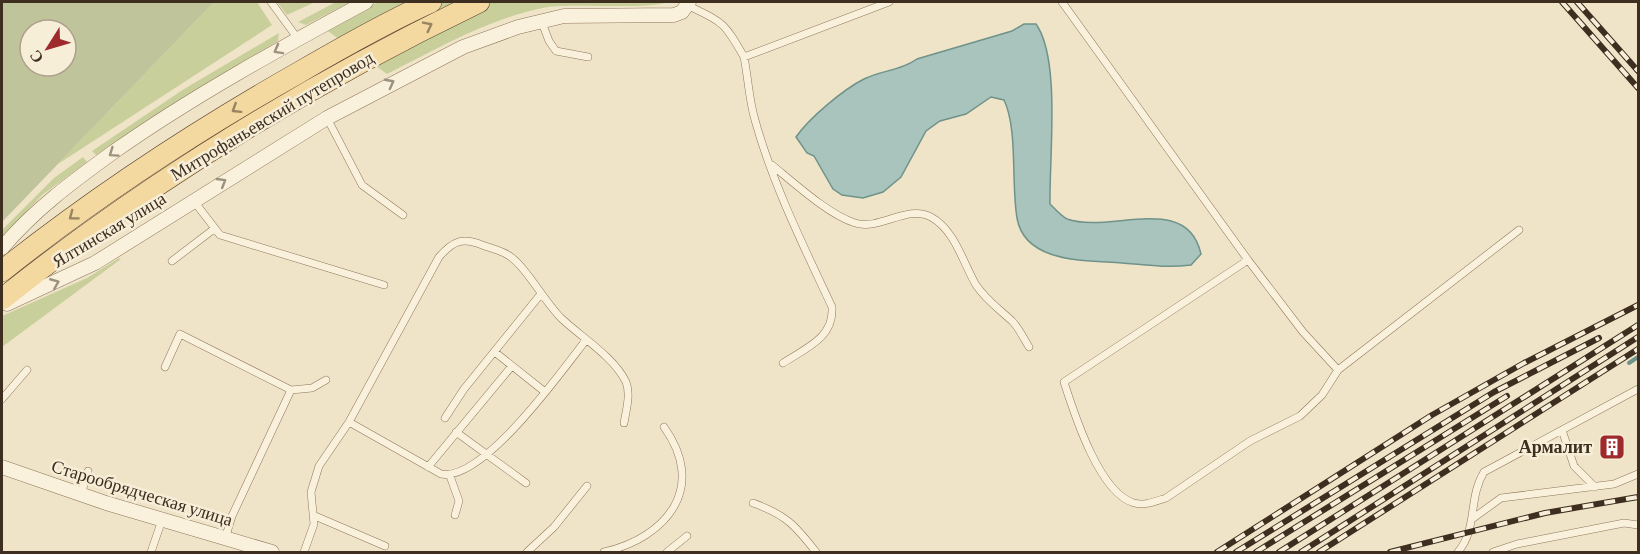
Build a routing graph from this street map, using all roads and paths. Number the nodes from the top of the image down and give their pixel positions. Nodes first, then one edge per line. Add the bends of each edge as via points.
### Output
1 (271, 2) edge
2 (366, 2) edge
3 (431, 2) edge
4 (479, 2) edge
5 (889, 2) edge
6 (1062, 2) edge
7 (689, 4) edge
8 (541, 20) junction
9 (298, 39) junction
10 (588, 57) dead end
11 (744, 57) junction
12 (327, 118) junction
13 (771, 164) junction
14 (193, 200) junction
15 (403, 215) dead end
16 (213, 229) junction
17 (1519, 230) dead end
18 (2, 248) edge
19 (1248, 260) junction
20 (172, 261) dead end
21 (2, 271) edge
22 (384, 285) dead end
23 (540, 295) junction
24 (2, 299) edge
25 (2, 307) edge
26 (586, 340) junction
27 (1029, 347) dead end
28 (496, 353) junction
29 (783, 363) dead end
30 (165, 367) dead end
31 (511, 367) junction
32 (27, 370) dead end
33 (1338, 370) junction
34 (326, 380) dead end
35 (1638, 389) edge
36 (291, 390) junction
37 (544, 392) junction
38 (2, 399) edge
39 (445, 418) dead end
40 (349, 422) junction
41 (624, 423) dead end
42 (664, 427) dead end
43 (1562, 430) junction
44 (456, 432) junction
45 (486, 454) junction
46 (2, 467) edge
47 (428, 467) junction
48 (88, 471) dead end
49 (1638, 474) edge
50 (450, 476) junction
51 (526, 483) dead end
52 (587, 486) dead end
53 (1595, 487) junction
54 (81, 495) junction
55 (753, 503) dead end
56 (455, 515) dead end
57 (315, 516) junction
58 (1472, 519) junction
59 (162, 520) junction
60 (1638, 525) edge
61 (687, 536) dead end
62 (225, 539) junction
63 (385, 546) dead end
64 (151, 552) edge
65 (272, 552) edge
66 (304, 552) edge
67 (528, 552) edge
68 (604, 552) edge
69 (667, 552) edge
70 (816, 552) edge
71 (1458, 552) edge
72 (1493, 552) edge

1 - 9 lane
2 - 9 street
3 -> 21 main road, Митрофаньевский путепровод via 341,49 167,152 99,197
24 -> 4 main road, Митрофаньевский путепровод via 44,265 232,135 357,63
5 - 11 lane
6 - 19 lane
7 - 8 street, Ялтинская улица via 675,15 564,16
7 - 11 lane via 727,27
8 - 10 lane via 556,51
12 -> 8 street, Ялтинская улица via 463,47
9 -> 18 street via 146,129 26,219
11 - 13 lane via 754,117
14 -> 12 street, Ялтинская улица
12 - 15 lane via 362,185
13 - 27 lane via 856,224 903,215 930,216 952,239 978,287 1014,322
13 - 29 lane via 789,214 832,307 833,321 828,332
14 - 16 lane
25 -> 14 street, Ялтинская улица via 95,263
16 - 20 lane
16 - 22 lane via 220,235
17 - 33 lane
19 - 33 lane via 1303,332
19 - 33 lane via 1064,382 1083,440 1119,495 1134,503 1166,498 1250,441 1300,416 1322,395
23 - 26 lane
23 - 28 lane
23 - 40 lane via 508,255 470,240 449,246
26 - 37 lane
26 - 41 lane via 619,371 627,385
28 - 31 lane
28 - 39 lane
30 - 36 lane via 180,334
31 - 37 lane
31 - 44 lane
32 - 38 lane
34 - 36 lane via 312,388
35 - 43 lane
36 - 62 lane
37 - 45 lane via 523,419
40 - 47 lane
40 - 57 lane via 322,460 313,481
42 - 68 lane via 679,453 681,498 675,509 645,536 624,548
43 - 53 lane via 1574,466
43 - 58 lane via 1484,472 1477,483
44 - 45 lane
44 - 47 lane
45 - 50 lane
45 - 51 lane
46 - 54 street, Старообрядческая улица
47 - 50 lane
48 - 54 lane
49 - 53 lane
50 - 56 lane via 459,501
52 - 67 lane
53 - 58 lane via 1501,498
54 - 59 street, Старообрядческая улица
55 - 70 lane via 780,513
57 - 63 lane
57 - 66 lane
58 - 71 lane via 1466,542
59 - 62 street, Старообрядческая улица
59 - 64 lane
60 - 72 lane via 1624,523
61 - 69 lane
62 - 65 street, Старообрядческая улица

